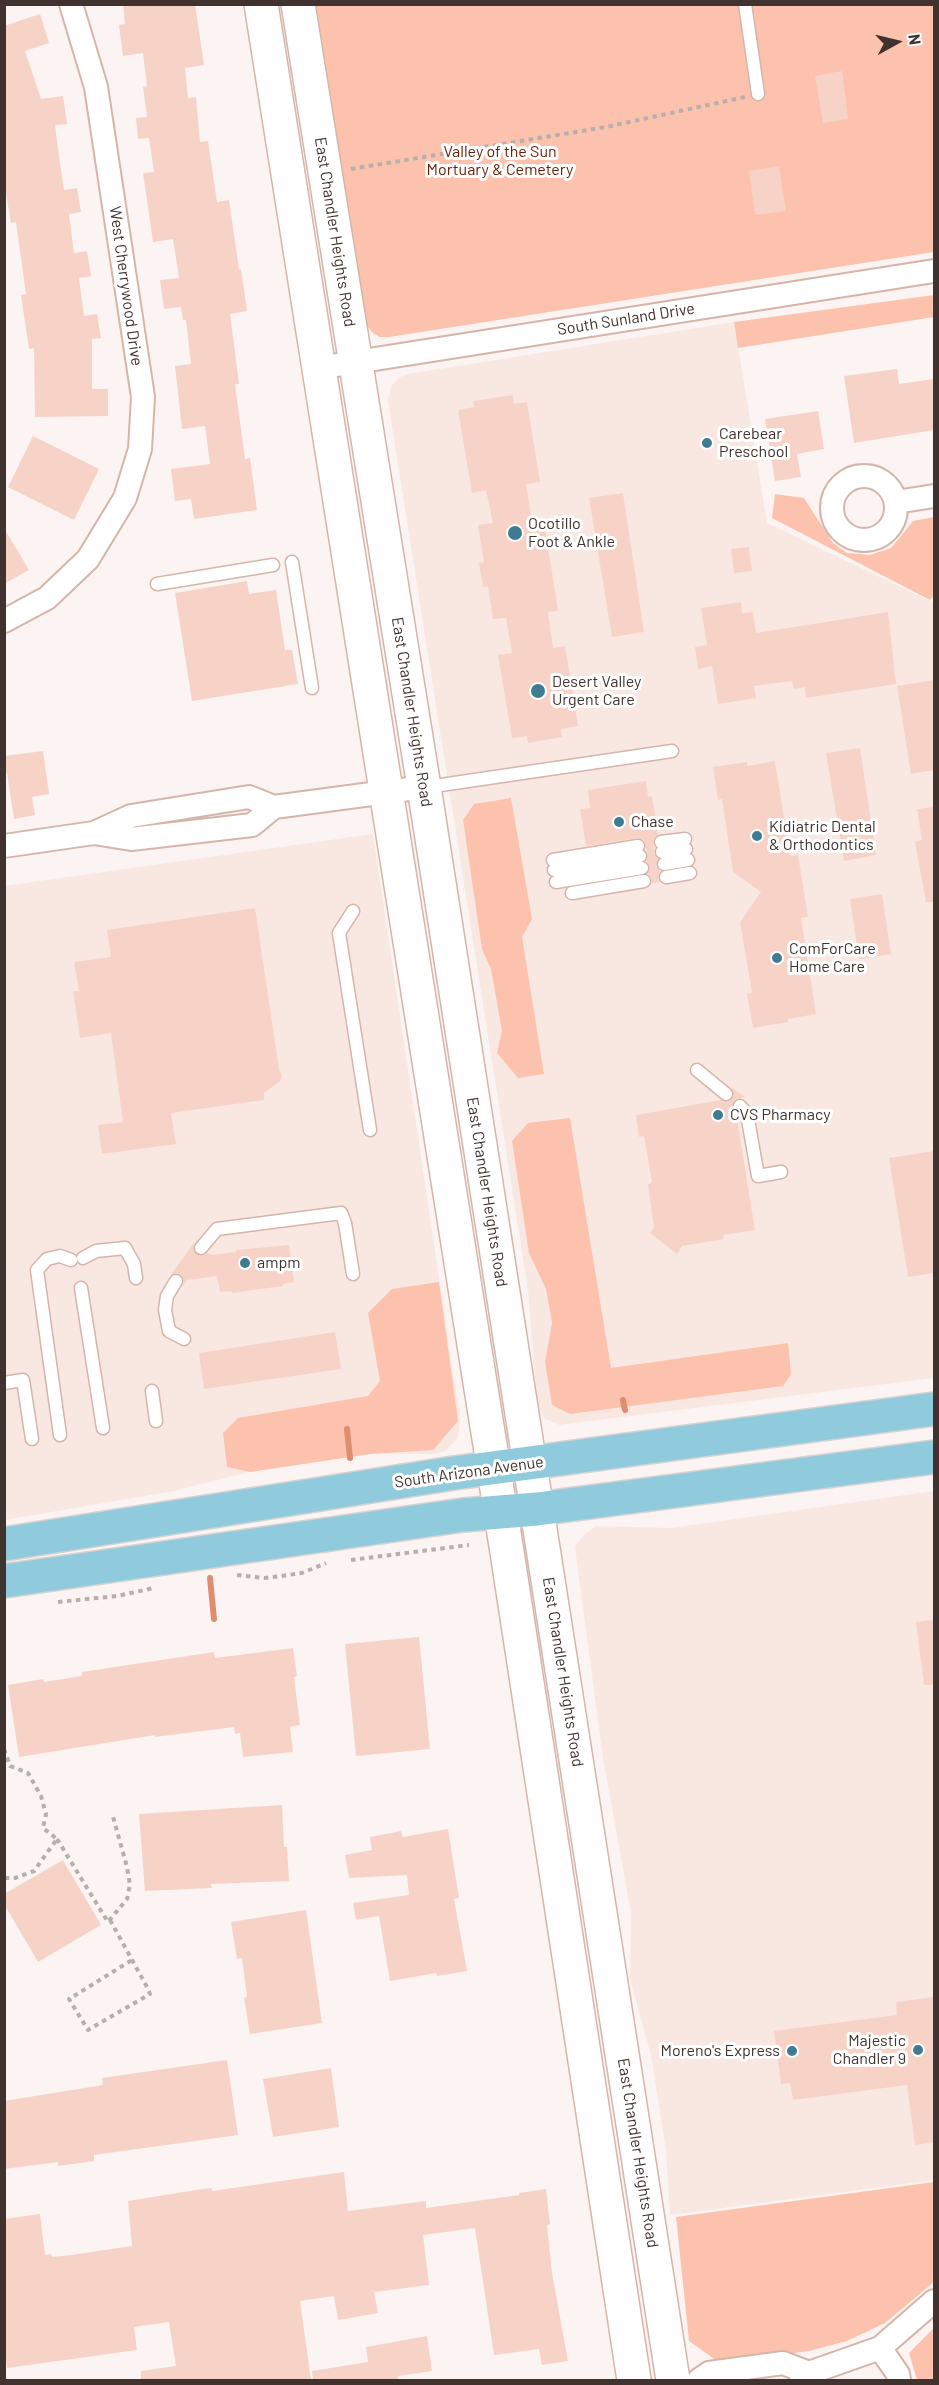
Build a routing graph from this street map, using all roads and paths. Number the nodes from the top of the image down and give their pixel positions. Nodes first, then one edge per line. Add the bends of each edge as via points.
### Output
1 (71, 4) edge
2 (261, 4) edge
3 (298, 4) edge
4 (745, 4) edge
5 (758, 94) joint
6 (326, 173) junction
7 (934, 271) edge
8 (356, 362) junction
9 (318, 368) junction
10 (934, 496) edge
11 (896, 502) dead end
12 (292, 562) dead end
13 (273, 565) dead end
14 (157, 584) dead end
15 (4, 621) edge
16 (312, 688) dead end
17 (672, 751) dead end
18 (424, 787) junction
19 (386, 791) junction
20 (200, 804) junction
21 (274, 807) junction
22 (204, 831) junction
23 (94, 833) junction
24 (4, 846) edge
25 (687, 855) joint
26 (641, 863) junction
27 (572, 893) dead end
28 (441, 897) junction
29 (404, 903) junction
30 (353, 910) dead end
31 (697, 1070) dead end
32 (726, 1094) dead end
33 (740, 1106) dead end
34 (370, 1130) dead end
35 (781, 1172) dead end
36 (201, 1248) dead end
37 (352, 1274) dead end
38 (136, 1278) dead end
39 (176, 1281) dead end
40 (81, 1288) dead end
41 (184, 1340) dead end
42 (4, 1383) edge
43 (152, 1391) dead end
44 (934, 1409) edge
45 (156, 1421) dead end
46 (103, 1428) dead end
47 (60, 1435) dead end
48 (32, 1439) dead end
49 (934, 1457) edge
50 (530, 1463) junction
51 (494, 1467) junction
52 (537, 1509) junction
53 (501, 1510) junction
54 (4, 1544) edge
55 (4, 1581) edge
56 (4, 1749) edge
57 (112, 1813) dead end
58 (57, 1839) junction
59 (4, 1878) edge
60 (110, 1920) junction
61 (132, 1960) junction
62 (934, 2301) edge
63 (879, 2348) junction
64 (805, 2377) edge
65 (634, 2380) edge
66 (673, 2380) edge
67 (699, 2380) edge
68 (899, 2380) edge

1 - 15 street, West Cherrywood Drive via 96,87 143,397 140,449 125,498 88,559 47,598
2 - 9 main road
3 - 6 main road, East Chandler Heights Road
4 - 5 lane
5 - 6 path via 606,126
6 - 8 main road, East Chandler Heights Road
7 - 8 street, South Sunland Drive
8 - 9 street, South Sunland Drive
8 - 18 main road, East Chandler Heights Road
9 - 19 main road
10 - 11 street
12 - 16 lane
13 - 14 lane
17 - 18 lane
18 - 19 street
18 - 28 main road, East Chandler Heights Road
19 - 21 street
19 - 29 main road
20 - 21 street via 249,797
20 - 22 street
20 - 23 street via 131,816
21 - 22 street via 252,825
22 - 23 street via 131,839
23 - 24 street
25 - 25 lane via 664,859
26 - 26 lane via 554,871
26 - 27 lane
28 - 29 main road
28 - 50 main road, East Chandler Heights Road
29 - 51 main road
30 - 34 lane via 339,933
31 - 32 lane
33 - 35 lane via 747,1114 758,1176
36 - 37 lane via 217,1229 341,1213
38 - 47 lane via 125,1248 47,1259 37,1270
39 - 41 lane via 167,1296 165,1310 169,1331
40 - 46 lane
42 - 48 lane via 23,1380
43 - 45 lane
44 - 50 main road, South Arizona Avenue
49 - 52 main road
50 - 51 main road, South Arizona Avenue
50 - 52 main road, East Chandler Heights Road
51 - 53 main road
51 - 54 main road, South Arizona Avenue
52 - 53 main road
52 - 66 main road, East Chandler Heights Road
53 - 55 main road
53 - 65 main road
56 - 58 path via 10,1766 28,1773 46,1814 43,1828
57 - 60 path via 130,1885 127,1899
58 - 59 path via 34,1871
58 - 60 path
60 - 61 path
61 - 61 path via 150,1994 88,2030 69,1999
62 - 63 street
63 - 64 street
63 - 68 street
64 - 67 street via 783,2363 710,2373

